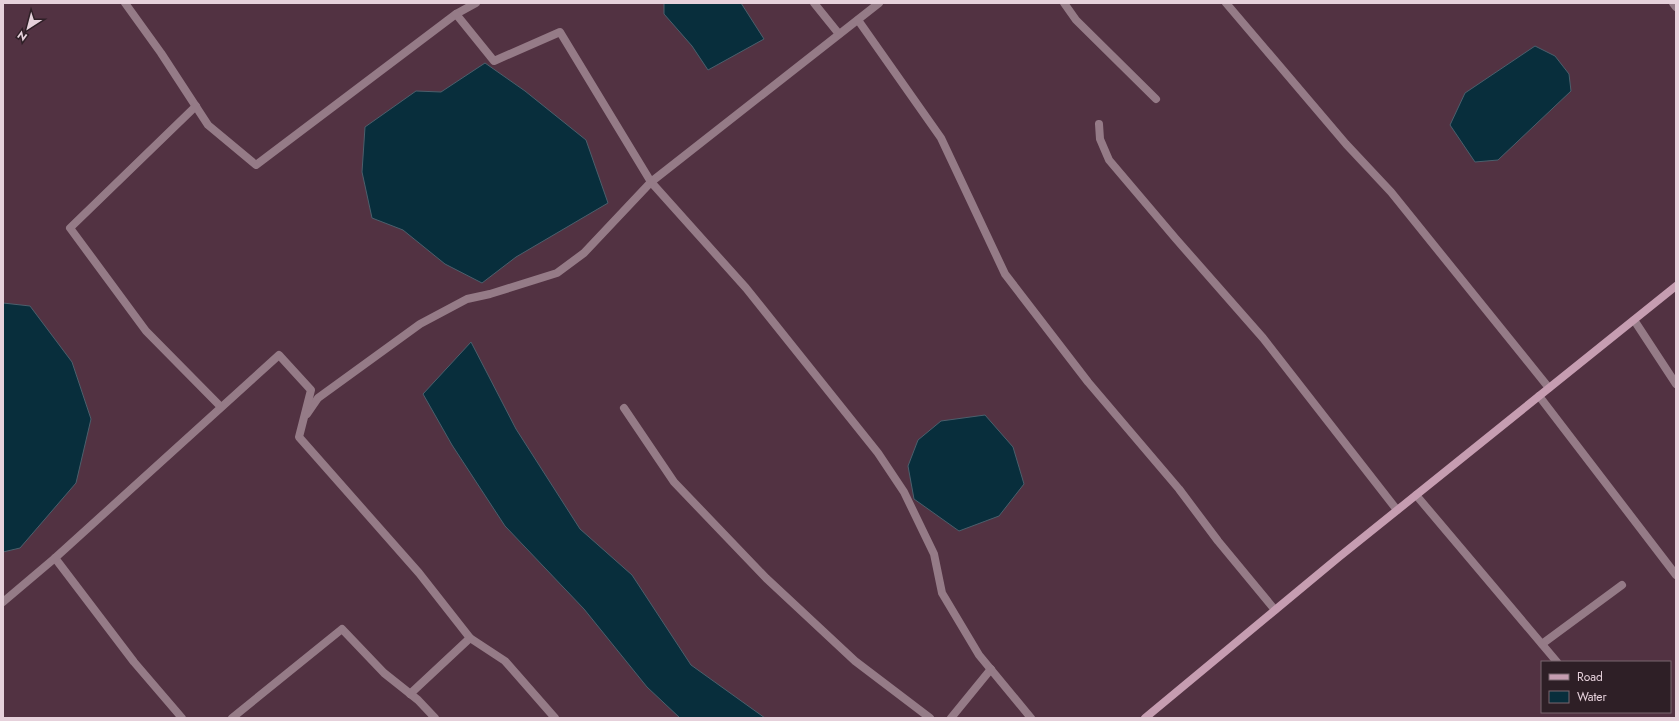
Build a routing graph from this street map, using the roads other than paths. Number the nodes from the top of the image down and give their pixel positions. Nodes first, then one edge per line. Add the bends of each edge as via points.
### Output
1 (125, 3) edge
2 (476, 3) edge
3 (814, 3) edge
4 (879, 3) edge
5 (1064, 3) edge
6 (1226, 3) edge
7 (1673, 3) edge
8 (1676, 7) edge
9 (456, 14) junction
10 (858, 20) junction
11 (839, 34) junction
12 (1156, 100) dead end
13 (196, 106) junction
14 (1099, 124) dead end
15 (650, 182) junction
16 (1676, 286) edge
17 (1634, 320) junction
18 (1676, 384) edge
19 (1549, 388) junction
20 (1539, 396) junction
21 (221, 407) junction
22 (624, 408) dead end
23 (304, 418) junction
24 (1416, 495) junction
25 (1397, 510) junction
26 (55, 558) junction
27 (1676, 575) edge
28 (1622, 585) dead end
29 (3, 602) edge
30 (1275, 610) junction
31 (470, 638) junction
32 (1542, 644) junction
33 (1556, 661) edge
34 (991, 669) junction
35 (410, 694) junction
36 (182, 718) edge
37 (232, 718) edge
38 (435, 718) edge
39 (555, 718) edge
40 (930, 718) edge
41 (951, 718) edge
42 (1031, 718) edge
43 (1145, 718) edge

1 - 13 street
2 - 9 street
3 - 11 street
4 - 10 street
5 - 12 street via 1076,20
6 - 19 street via 1346,144 1391,192
7 - 8 street
9 - 13 street via 256,165 208,125
9 - 15 street via 494,61 560,32
10 - 11 street
10 - 30 street via 941,138 1004,274 1088,382 1179,489
11 - 15 street
13 - 21 street via 70,228 146,331
14 - 25 street via 1100,139 1109,160 1263,338
15 - 23 street via 584,253 557,273 467,299 420,324 318,398
15 - 34 street via 746,288 878,453 904,492 934,554 942,593 979,655
16 - 17 street
17 - 18 street
17 - 19 street
19 - 20 street
20 - 24 street
20 - 27 street
21 - 23 street via 279,354 311,390
21 - 26 street
22 - 40 street via 674,482 766,578 855,661
23 - 31 street via 300,437 419,573
24 - 25 street
24 - 32 street
25 - 30 street
26 - 29 street
26 - 36 street via 134,662
28 - 32 street
30 - 43 street
31 - 35 street
31 - 39 street via 505,661
32 - 33 street
34 - 41 street
34 - 42 street
35 - 37 street via 384,673 342,629
35 - 38 street

